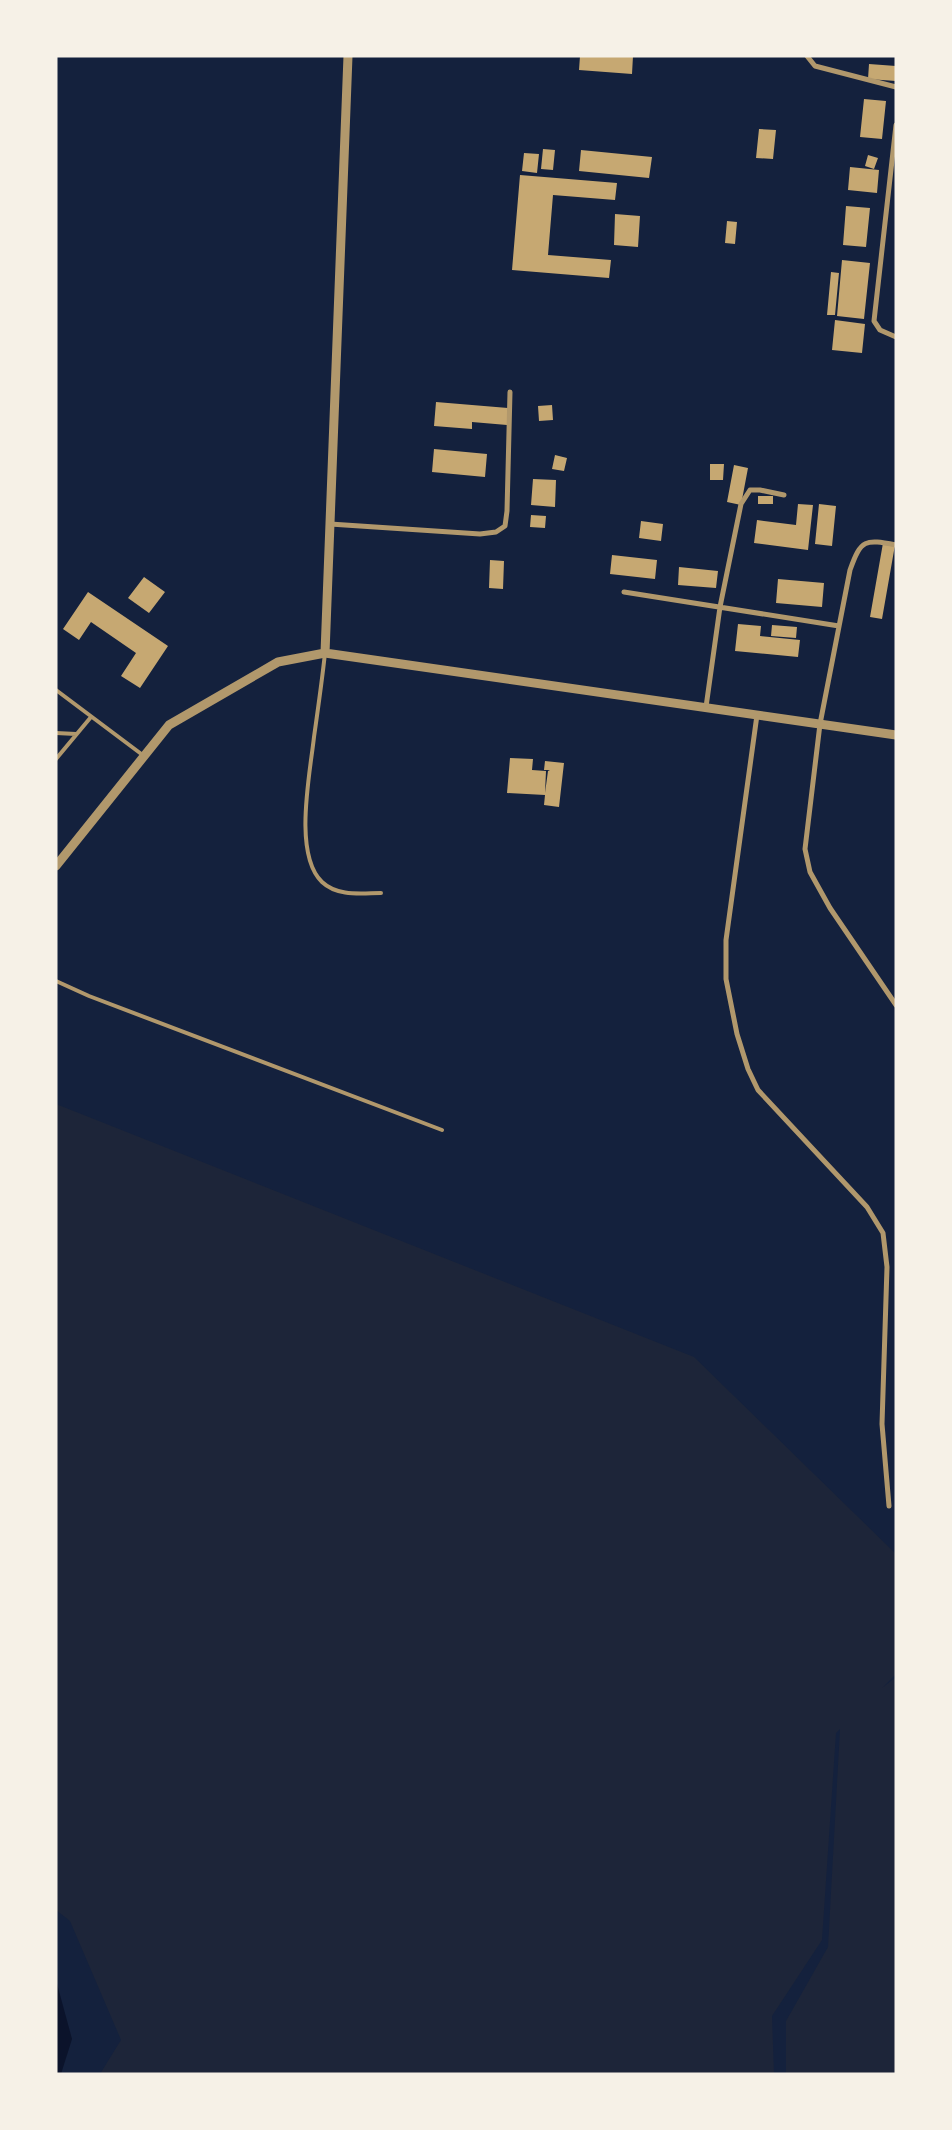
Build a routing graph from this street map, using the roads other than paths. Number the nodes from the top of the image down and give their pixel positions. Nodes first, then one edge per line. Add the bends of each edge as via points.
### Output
1 (348, 56) edge
2 (807, 56) edge
3 (896, 87) edge
4 (896, 125) edge
5 (896, 337) edge
6 (510, 392) dead end
7 (784, 495) dead end
8 (330, 524) junction
9 (896, 545) edge
10 (624, 592) dead end
11 (720, 607) junction
12 (839, 626) junction
13 (326, 653) junction
14 (56, 690) edge
15 (706, 707) junction
16 (757, 714) junction
17 (91, 717) junction
18 (820, 724) junction
19 (56, 733) edge
20 (76, 734) junction
21 (896, 735) edge
22 (144, 756) junction
23 (56, 758) edge
24 (56, 866) edge
25 (381, 892) dead end
26 (56, 981) edge
27 (896, 1005) edge
28 (442, 1130) dead end
29 (889, 1506) dead end

1 - 8 street
2 - 3 street via 815,66
4 - 5 street via 874,321 880,330
6 - 8 street via 505,526 496,532 480,534
7 - 11 street via 750,490 745,495
8 - 13 street
9 - 12 street via 867,542 857,551
10 - 11 street
11 - 12 street
11 - 15 street
12 - 18 street
13 - 15 street
13 - 22 street via 278,662 169,725
13 - 25 lane via 305,808 309,856 323,883 336,890 353,894
14 - 17 lane
15 - 16 street
16 - 18 street
16 - 29 street via 726,940 726,979 736,1034 758,1090 867,1208 883,1233 887,1268 882,1424
17 - 20 lane
17 - 22 lane
18 - 21 street
18 - 27 street via 805,849 810,872 830,908
19 - 20 lane
20 - 23 lane
22 - 24 street
26 - 28 lane

